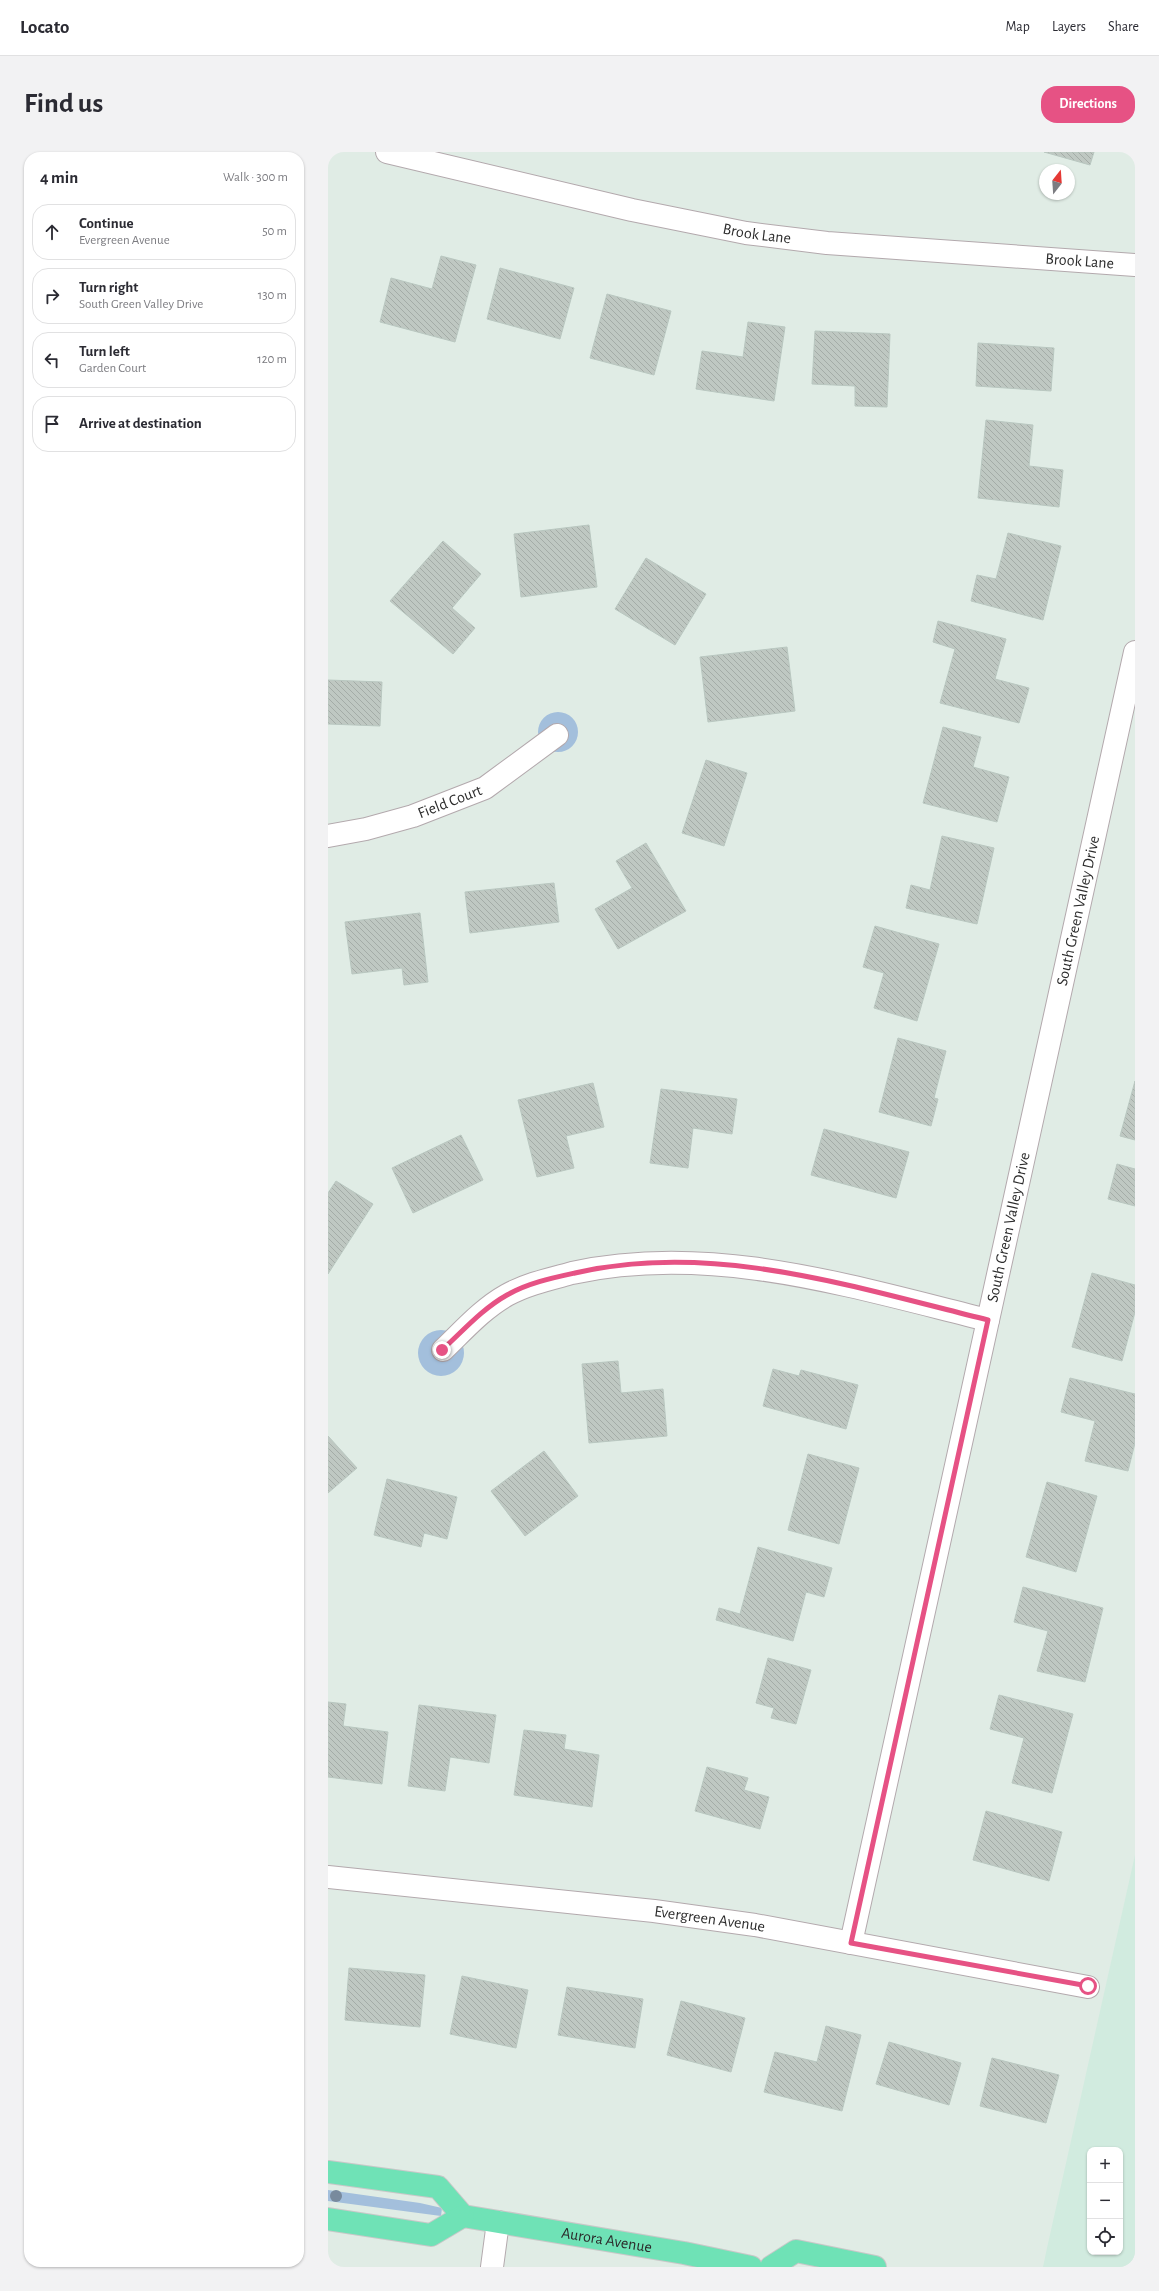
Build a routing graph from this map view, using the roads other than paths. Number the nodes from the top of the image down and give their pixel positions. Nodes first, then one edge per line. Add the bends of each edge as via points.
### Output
1 (387, 152) edge
2 (1135, 265) edge
3 (1135, 652) edge
4 (557, 735) dead end
5 (328, 836) edge
6 (988, 1320) junction
7 (442, 1350) dead end
8 (328, 1877) edge
9 (851, 1943) junction
10 (1088, 1986) dead end
11 (328, 2172) edge
12 (463, 2216) junction
13 (328, 2219) edge
14 (498, 2222) junction
15 (492, 2267) edge
16 (751, 2267) edge
17 (771, 2267) edge
18 (875, 2267) edge

1 - 2 street, Brook Lane via 632,210 746,233 827,243
3 - 6 street, South Green Valley Drive
4 - 5 street, Field Court via 485,788 414,816
6 - 7 street via 835,1282 764,1269 640,1262 541,1280 507,1295 487,1309
6 - 9 street, South Green Valley Drive
8 - 9 street, Evergreen Avenue via 654,1911 755,1925
9 - 10 street, Evergreen Avenue
11 - 12 main road via 438,2187
12 - 13 main road via 431,2235
12 - 14 main road, Aurora Avenue
14 - 15 street
14 - 16 main road, Aurora Avenue via 684,2253
17 - 18 main road via 796,2251

